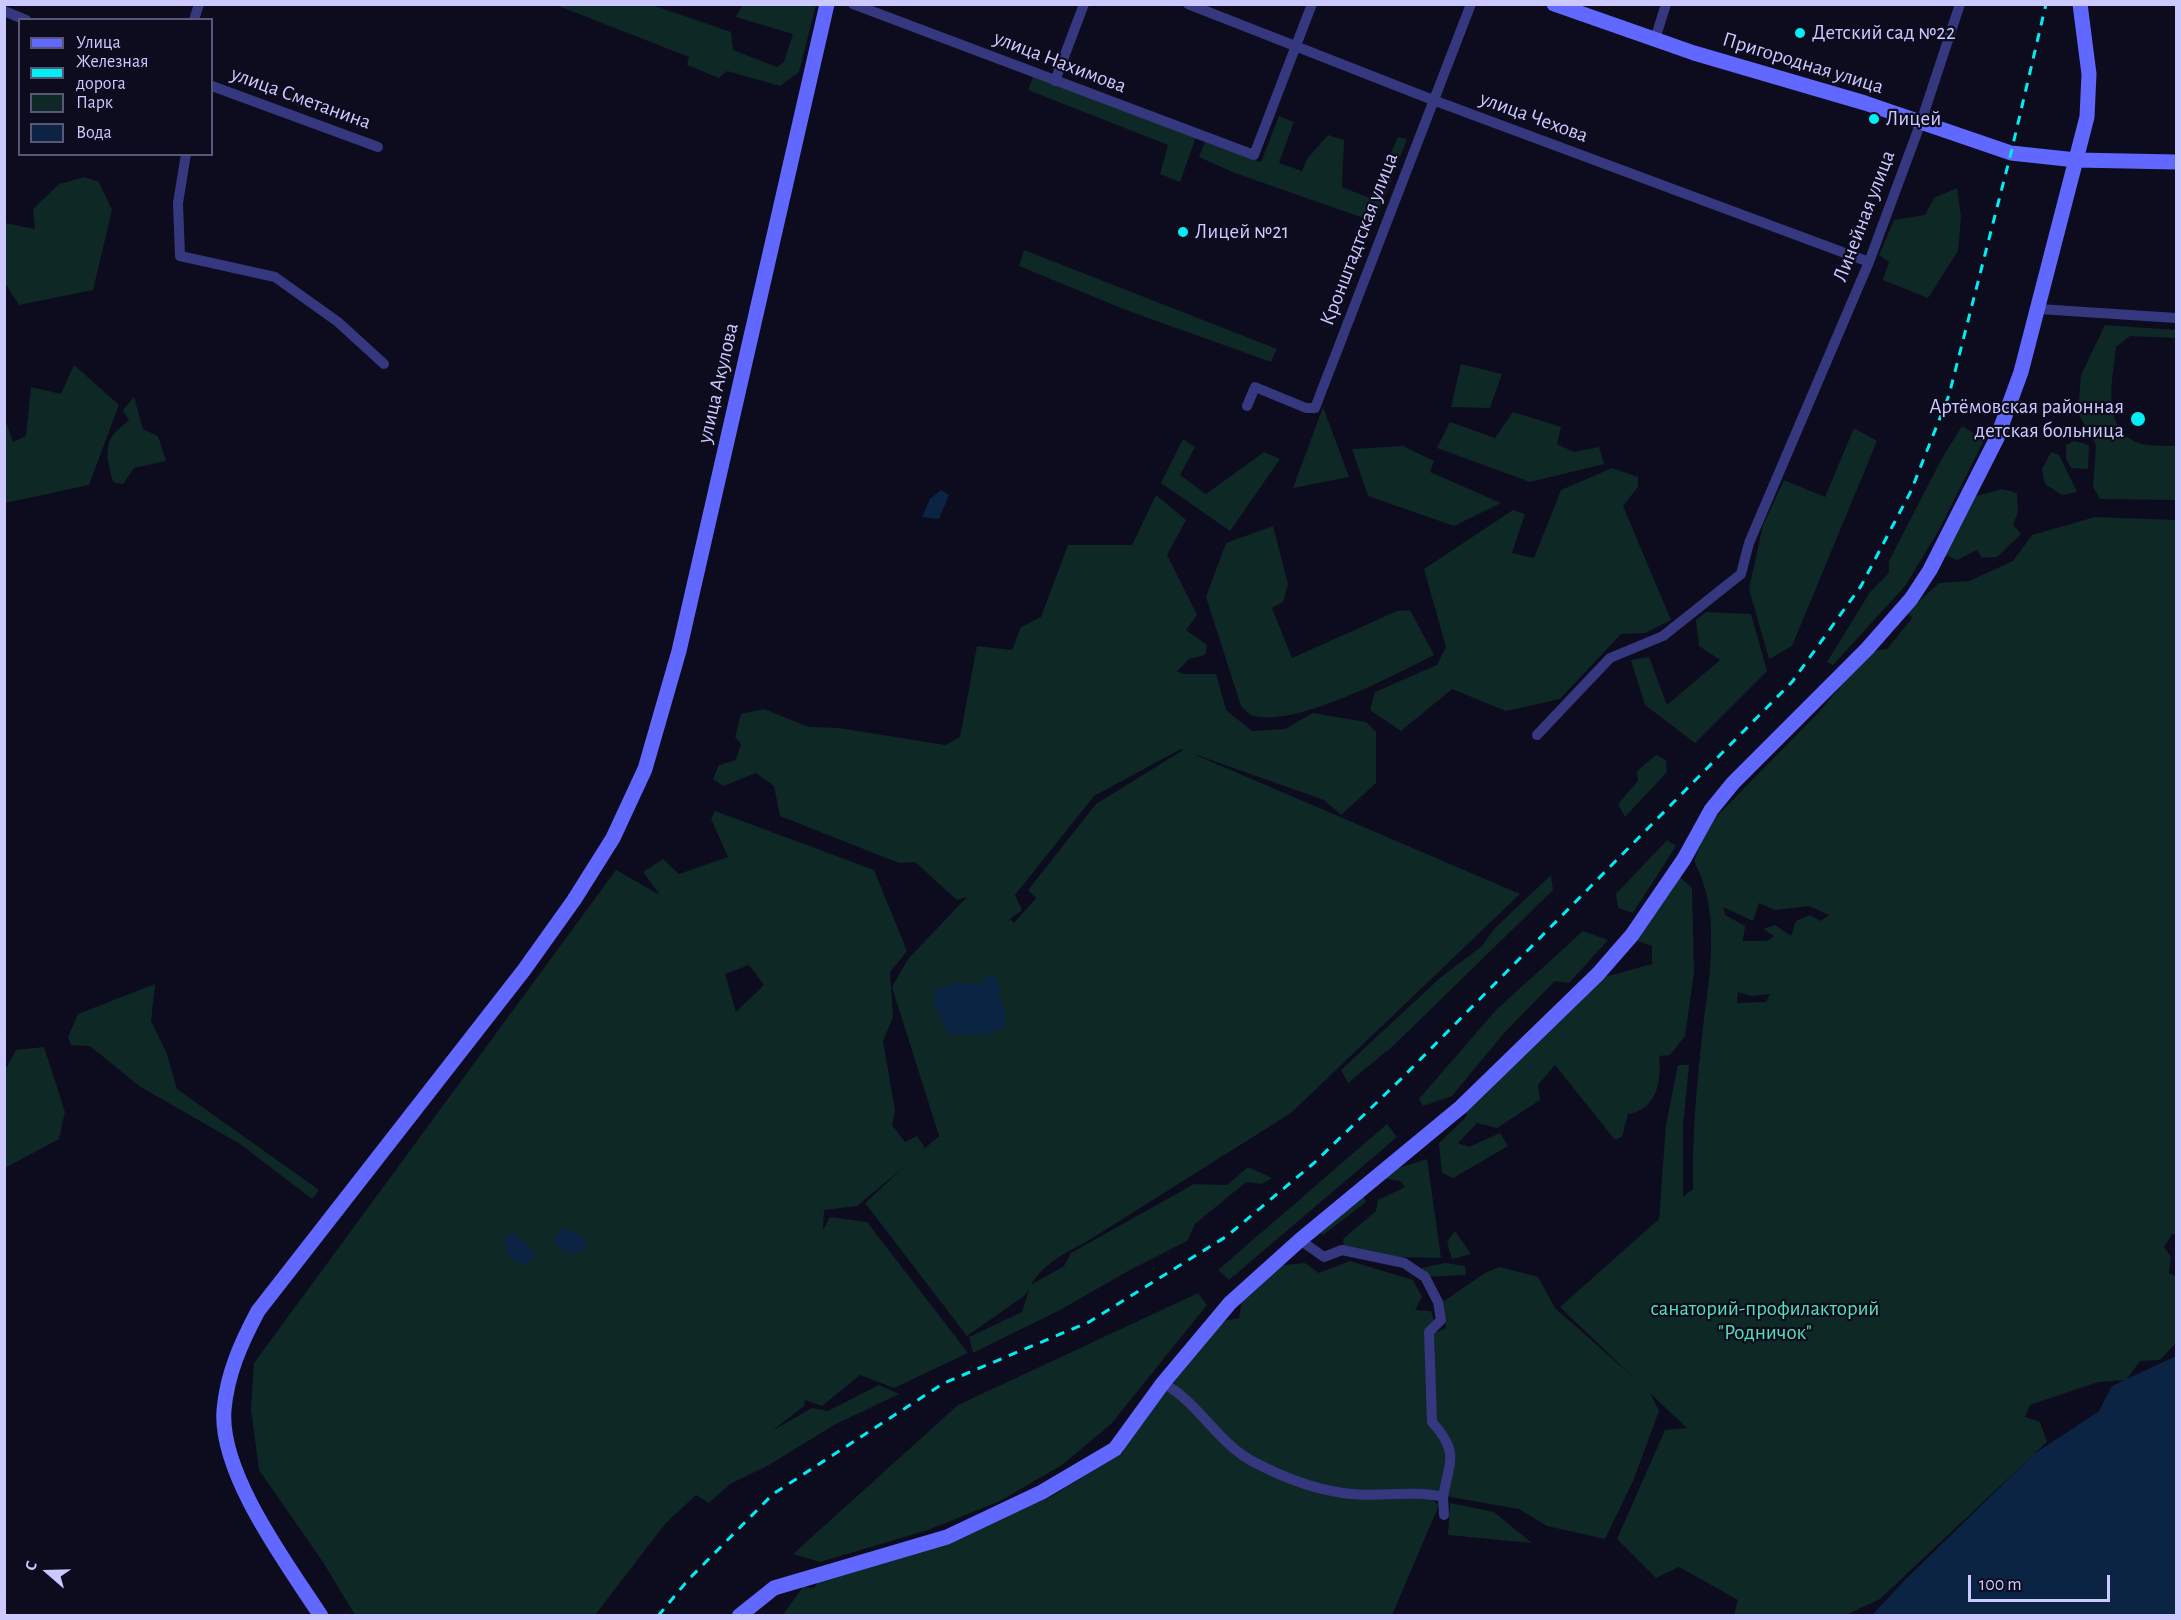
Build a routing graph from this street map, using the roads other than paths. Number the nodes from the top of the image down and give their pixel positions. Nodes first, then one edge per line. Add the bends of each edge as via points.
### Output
1 (827, 4) edge
2 (853, 4) edge
3 (1084, 4) edge
4 (1188, 4) edge
5 (1312, 4) edge
6 (1471, 4) edge
7 (1554, 4) edge
8 (1666, 4) edge
9 (1960, 4) edge
10 (2080, 4) edge
11 (4, 11) edge
12 (21, 18) edge
13 (1655, 39) junction
14 (1295, 46) junction
15 (1055, 81) junction
16 (213, 86) edge
17 (1433, 100) junction
18 (1921, 122) junction
19 (378, 147) dead end
20 (186, 156) edge
21 (2076, 160) junction
22 (2176, 162) edge
23 (1869, 262) junction
24 (2038, 309) junction
25 (2176, 318) edge
26 (384, 364) dead end
27 (1247, 406) dead end
28 (1537, 735) dead end
29 (1300, 1240) junction
30 (1163, 1383) junction
31 (1443, 1497) junction
32 (1444, 1515) dead end
33 (321, 1616) edge
34 (739, 1616) edge

1 - 33 main road, улица Акулова via 679,651 645,769 613,837 574,900 524,970 258,1311 228,1380 224,1413 229,1448 241,1481 262,1523
2 - 15 street, улица Нахимова
3 - 15 street
4 - 14 street, улица Чехова
5 - 14 street
6 - 17 street, Кронштадтская улица
7 - 13 main road, Пригородная улица
8 - 13 street
9 - 18 street, Линейная улица
10 - 21 main road via 2090,74 2089,99
11 - 12 street
13 - 18 main road, Пригородная улица
14 - 15 street, улица Нахимова via 1254,155
14 - 17 street, улица Чехова
16 - 19 street, улица Сметанина
17 - 23 street, улица Чехова
17 - 27 street, Кронштадтская улица via 1315,408 1255,387
18 - 21 main road, Пригородная улица via 2011,153
18 - 23 street, Линейная улица
20 - 26 street via 178,202 180,256 275,277 338,322
21 - 22 main road, Пригородная улица
21 - 24 main road
23 - 28 street, Линейная улица via 1749,543 1741,574 1663,636 1610,658
24 - 25 street
24 - 29 main road via 2021,372 1996,438 1930,570 1911,599 1710,810 1684,859 1632,935 1598,974 1461,1107
29 - 30 main road via 1230,1303
29 - 31 street via 1324,1257 1342,1250 1404,1263 1425,1277 1438,1302 1441,1320 1429,1332 1432,1422 1448,1439 1451,1452
30 - 31 street via 1178,1391 1250,1460 1288,1477 1352,1494
30 - 34 main road via 1115,1449 1042,1492 947,1537 774,1588
31 - 32 street

